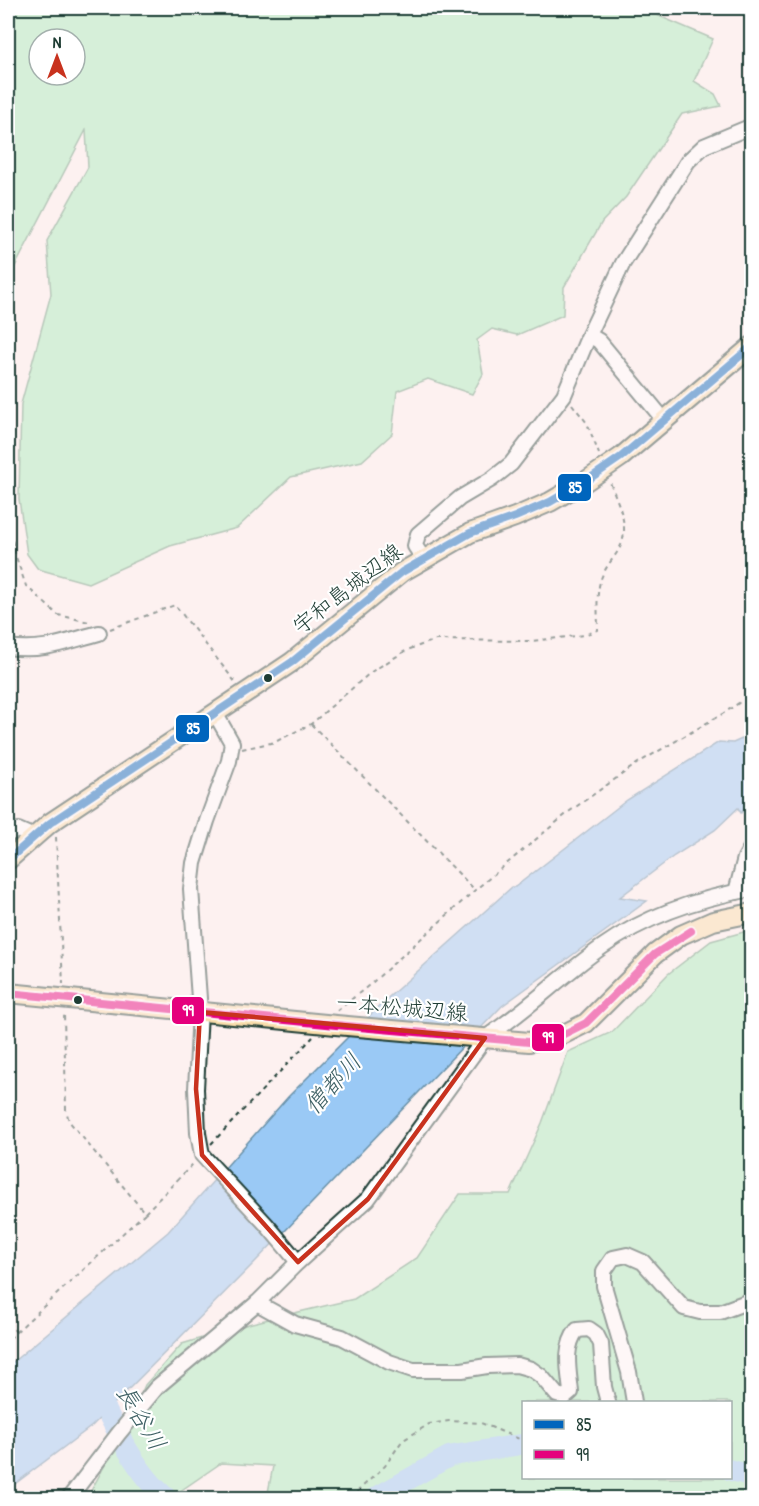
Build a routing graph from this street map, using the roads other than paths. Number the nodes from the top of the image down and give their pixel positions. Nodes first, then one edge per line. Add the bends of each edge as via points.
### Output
1 (752, 126) edge
2 (589, 335) junction
3 (752, 346) edge
4 (664, 420) junction
5 (423, 558) junction
6 (99, 633) road end
7 (8, 647) edge
8 (215, 713) junction
9 (8, 834) edge
10 (34, 837) junction
11 (752, 846) edge
12 (8, 860) edge
13 (752, 890) edge
14 (736, 892) junction
15 (752, 913) edge
16 (8, 993) edge
17 (200, 1012) junction
18 (486, 1038) junction
19 (298, 1262) junction
20 (752, 1300) edge
21 (257, 1303) junction
22 (608, 1401) edge
23 (634, 1401) edge
24 (69, 1498) edge

1 - 2 street via 704,146 688,161 623,263
2 - 4 street via 599,341
2 - 5 street via 564,395 511,464 460,498 418,534 415,546
3 - 4 main road, 宇和島城辺線
4 - 5 main road, 宇和島城辺線 via 621,457 550,502 470,533
5 - 8 main road, 宇和島城辺線 via 292,662
6 - 7 street via 42,649
8 - 10 main road, 宇和島城辺線
8 - 17 street via 232,743 194,863 191,889
9 - 10 street via 18,830
10 - 12 main road, 宇和島城辺線
11 - 14 street
13 - 14 street
14 - 18 street via 674,909 641,924 603,947
15 - 18 main road, 一本松城辺線 via 713,921 681,935 655,954 586,1023 564,1034 529,1042
16 - 17 main road, 一本松城辺線
17 - 18 main road, 一本松城辺線
17 - 19 street via 196,1089 204,1156
18 - 19 street via 368,1199
19 - 21 street
20 - 23 street via 720,1312 684,1308 643,1262 627,1255 613,1258 604,1271 604,1286
21 - 22 street via 295,1324 342,1337 413,1370 517,1365 531,1369 557,1395 565,1397 571,1392 570,1340 577,1330 589,1329 597,1334 601,1344
21 - 24 street via 157,1387

